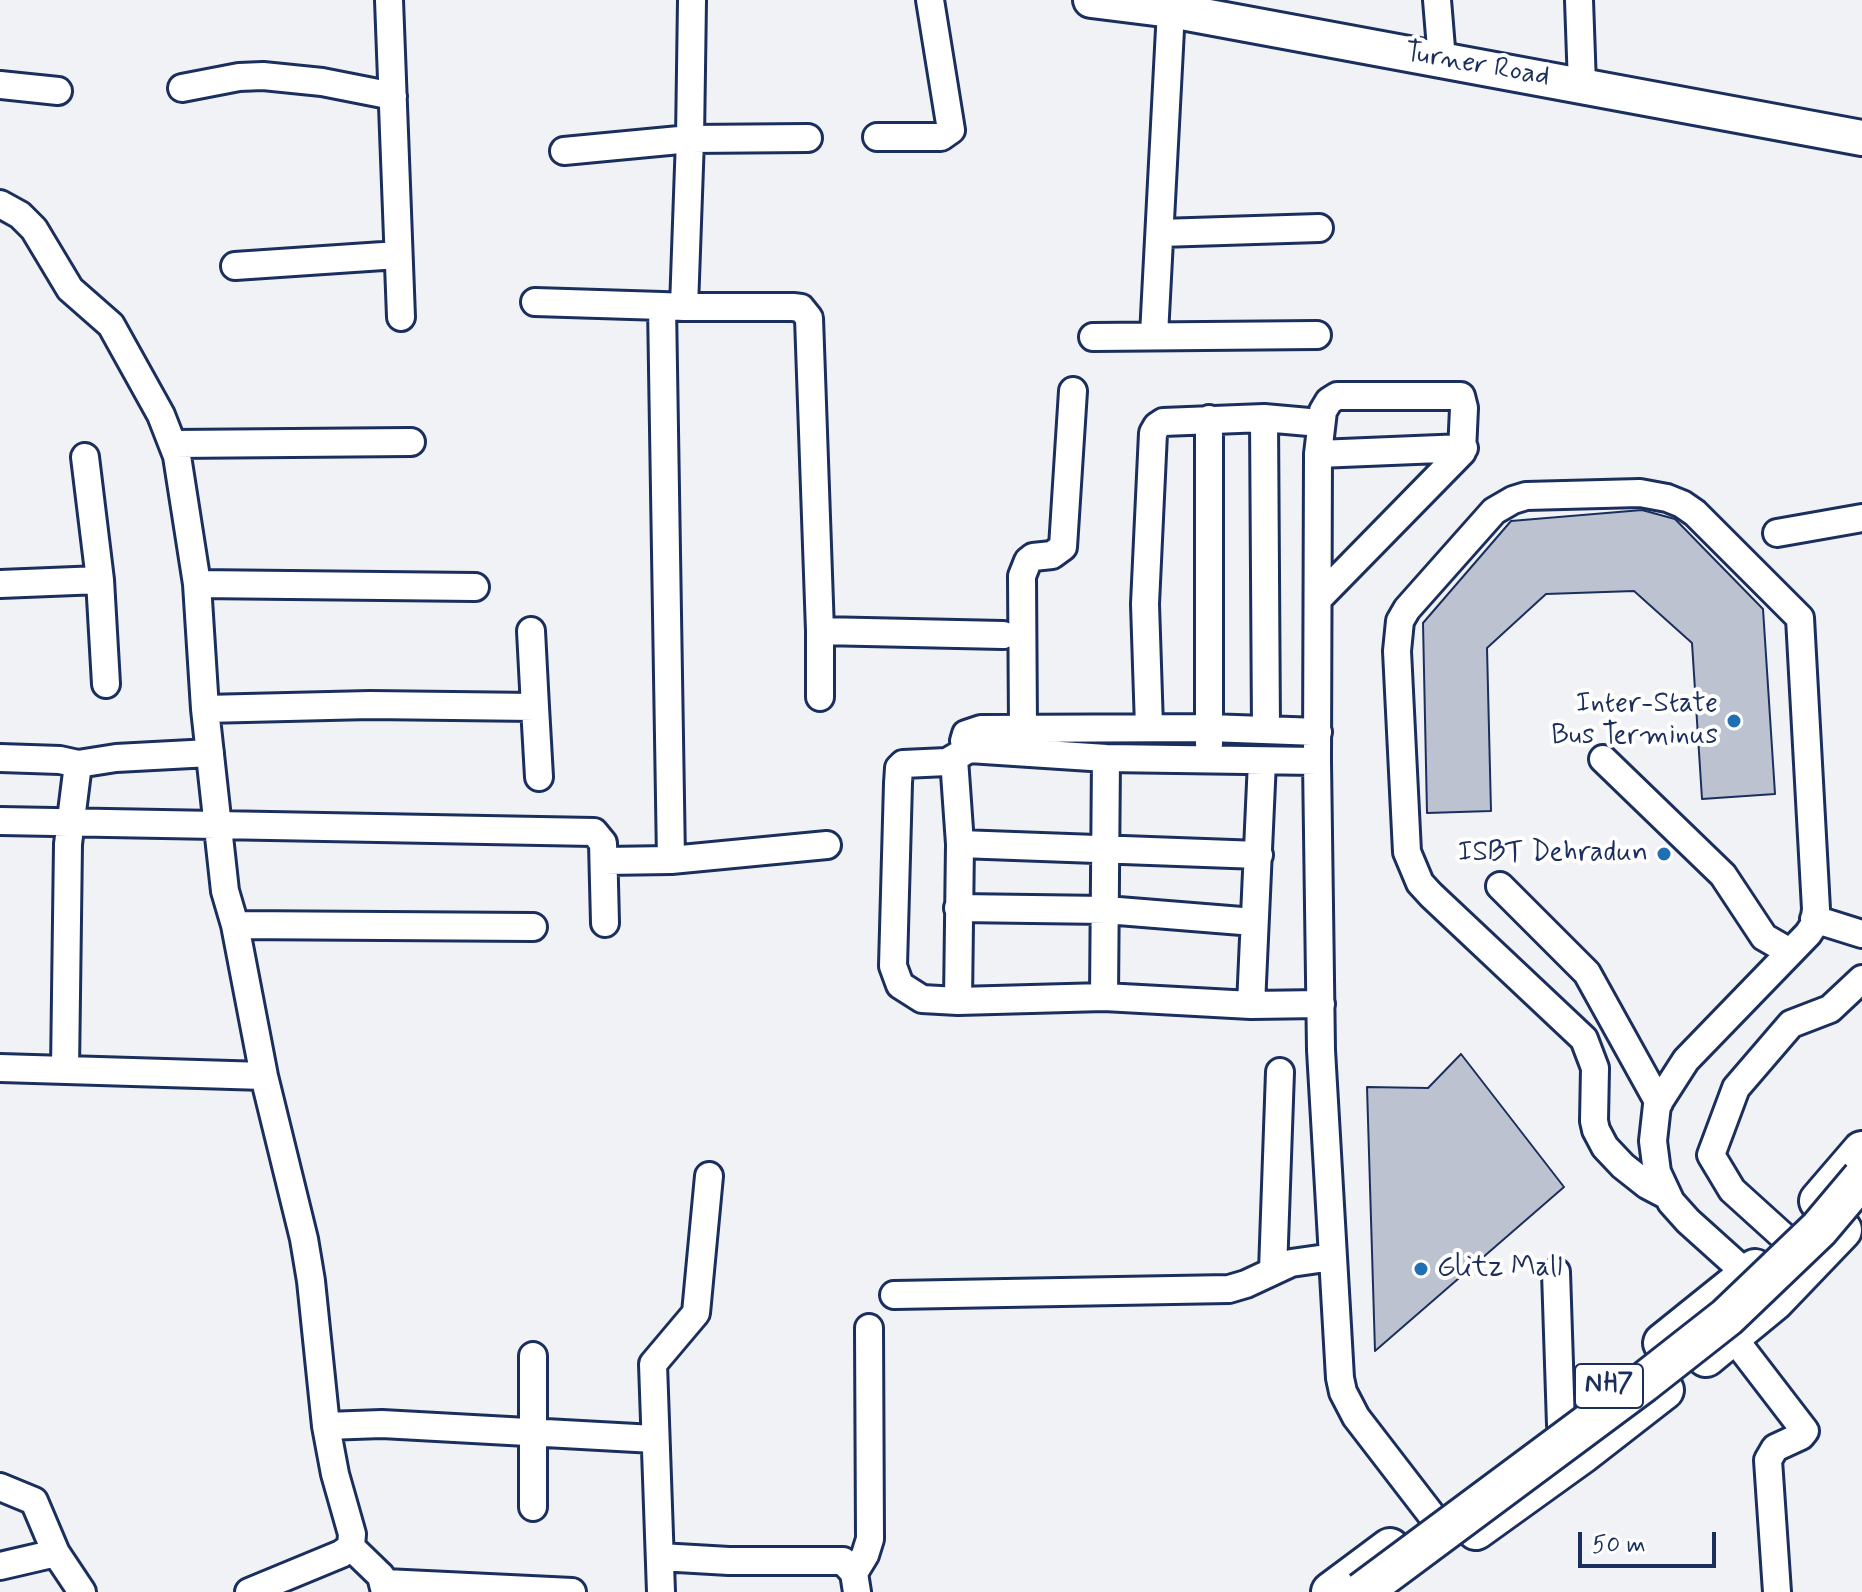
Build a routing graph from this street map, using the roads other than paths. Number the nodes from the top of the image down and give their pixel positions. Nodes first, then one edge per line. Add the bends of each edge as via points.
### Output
1 (389, 0) edge
2 (692, 0) edge
3 (930, 0) edge
4 (1091, 0) edge
5 (1437, 0) edge
6 (1579, 0) edge
7 (1130, 2) edge
8 (1171, 10) junction
9 (1442, 60) junction
10 (0, 85) edge
11 (1582, 85) junction
12 (182, 88) dead end
13 (58, 91) dead end
14 (393, 96) junction
15 (877, 137) dead end
16 (808, 138) dead end
17 (1862, 138) edge
18 (690, 139) junction
19 (564, 151) dead end
20 (0, 204) edge
21 (1319, 228) dead end
22 (1160, 233) junction
23 (398, 255) junction
24 (235, 266) dead end
25 (535, 302) dead end
26 (673, 307) junction
27 (401, 317) dead end
28 (1154, 335) junction
29 (1317, 335) dead end
30 (1093, 337) dead end
31 (1073, 391) dead end
32 (1264, 418) junction
33 (1209, 419) junction
34 (1320, 423) junction
35 (411, 442) dead end
36 (173, 444) junction
37 (1464, 448) junction
38 (1318, 454) junction
39 (85, 457) dead end
40 (1862, 518) edge
41 (1777, 533) dead end
42 (100, 580) junction
43 (0, 584) edge
44 (197, 584) junction
45 (475, 587) dead end
46 (1319, 598) junction
47 (531, 631) dead end
48 (820, 631) junction
49 (1003, 635) dead end
50 (106, 684) dead end
51 (820, 697) dead end
52 (535, 707) junction
53 (205, 709) junction
54 (1088, 727) junction
55 (1149, 727) junction
56 (1023, 728) junction
57 (1209, 728) junction
58 (1266, 730) junction
59 (1318, 732) junction
60 (210, 753) junction
61 (962, 754) junction
62 (1097, 756) junction
63 (0, 758) edge
64 (1603, 759) dead end
65 (1209, 760) junction
66 (1262, 761) junction
67 (1317, 761) junction
68 (78, 764) junction
69 (539, 777) dead end
70 (0, 821) edge
71 (70, 824) junction
72 (219, 827) junction
73 (960, 844) junction
74 (827, 845) dead end
75 (1107, 850) junction
76 (1259, 855) junction
77 (671, 860) junction
78 (604, 861) junction
79 (1500, 886) dead end
80 (958, 908) junction
81 (1106, 910) junction
82 (1814, 919) junction
83 (1254, 922) junction
84 (605, 923) dead end
85 (235, 925) junction
86 (533, 927) dead end
87 (1862, 934) edge
88 (1790, 952) junction
89 (1862, 979) edge
90 (1104, 997) junction
91 (958, 1001) junction
92 (1321, 1004) junction
93 (1251, 1005) junction
94 (0, 1068) edge
95 (65, 1070) junction
96 (1280, 1072) dead end
97 (264, 1076) junction
98 (1659, 1103) junction
99 (1862, 1151) edge
100 (709, 1176) dead end
101 (1862, 1178) edge
102 (1666, 1195) junction
103 (1862, 1206) edge
104 (1785, 1238) junction
105 (1333, 1257) junction
106 (1273, 1271) junction
107 (1556, 1272) dead end
108 (1762, 1288) junction
109 (894, 1295) dead end
110 (869, 1328) dead end
111 (1732, 1336) junction
112 (533, 1356) dead end
113 (1561, 1425) junction
114 (326, 1426) junction
115 (531, 1431) junction
116 (654, 1439) junction
117 (0, 1487) edge
118 (533, 1507) dead end
119 (1433, 1517) junction
120 (351, 1547) junction
121 (56, 1553) junction
122 (660, 1557) junction
123 (0, 1566) edge
124 (855, 1582) edge
125 (385, 1588) edge
126 (82, 1592) edge
127 (249, 1592) edge
128 (572, 1592) edge
129 (661, 1592) edge
130 (1331, 1592) edge
131 (1385, 1592) edge
132 (1777, 1592) edge

1 - 14 street
2 - 18 street
3 - 15 street via 951,130 941,137
4 - 7 main road, Turner Road
5 - 9 street
6 - 11 street
7 - 8 main road, Turner Road
8 - 9 main road, Turner Road
8 - 22 street
9 - 11 main road, Turner Road
10 - 13 street
11 - 17 main road, Turner Road
12 - 14 street via 239,77 281,76
14 - 23 street
16 - 18 street
18 - 19 street
18 - 26 street
20 - 36 street via 34,229 70,289 111,325
21 - 22 street
22 - 28 street
23 - 24 street
23 - 27 street
25 - 26 street
26 - 48 street via 793,307 809,318
26 - 77 street
28 - 29 street
28 - 30 street
31 - 56 street via 1063,547 1052,555 1033,557 1022,576
32 - 33 street
32 - 34 street
32 - 58 street
33 - 55 street via 1163,422 1153,433 1145,604
33 - 57 street
34 - 37 street via 1329,401 1337,396 1456,394 1464,402
34 - 38 street
35 - 36 street
36 - 44 street
37 - 38 street
37 - 46 street
38 - 46 street
39 - 42 street
40 - 41 street
42 - 43 street
42 - 50 street
44 - 45 street
44 - 53 street
46 - 59 street
47 - 52 street
48 - 49 street
48 - 51 street
52 - 53 street
52 - 69 street
53 - 60 street
54 - 55 street
54 - 56 street
54 - 62 street
55 - 57 street
56 - 61 street via 968,732
57 - 58 street
57 - 65 street
58 - 59 street
59 - 67 street
60 - 68 street
60 - 72 street
61 - 62 street
61 - 73 street
61 - 91 street via 938,764 905,763 899,768 893,966 900,985 915,997
62 - 65 street
62 - 75 street
63 - 68 street
64 - 88 street via 1723,875 1764,937
65 - 66 street
66 - 67 street
66 - 76 street
67 - 92 street
68 - 71 street
70 - 71 street
71 - 72 street
71 - 95 street
72 - 78 street via 594,832 603,843
72 - 85 street via 225,891
73 - 75 street
73 - 80 street
74 - 77 street
75 - 76 street
75 - 81 street
76 - 83 street
77 - 78 street
78 - 84 street
79 - 98 street via 1587,973
80 - 81 street
80 - 91 street
81 - 83 street
81 - 90 street
82 - 87 street
82 - 88 street via 1811,930
82 - 102 street via 1802,625 1795,611 1695,513 1667,498 1640,493 1540,495 1513,500 1494,511 1400,621 1407,852 1431,895 1584,1039 1595,1068 1596,1130 1623,1166
83 - 93 street
85 - 86 street
85 - 97 street
88 - 98 street via 1692,1053
89 - 104 street via 1830,1009 1791,1024 1745,1077 1711,1155 1732,1190
90 - 91 street
90 - 93 street
92 - 93 street
92 - 105 street
94 - 95 street
95 - 97 street
96 - 106 street
97 - 114 street via 304,1239
98 - 102 street via 1653,1141
99 - 104 highway, NH7
100 - 116 street via 696,1313 653,1364
101 - 131 highway, bridge via 1819,1229 1727,1317
102 - 108 street
103 - 108 highway, NH7
104 - 108 highway, NH7
105 - 106 street via 1302,1260
105 - 119 street via 1343,1392
106 - 109 street via 1229,1289
107 - 113 street
108 - 111 highway, NH7
108 - 113 highway, NH7
110 - 124 street via 870,1539
111 - 131 highway, NH7 via 1583,1453
111 - 132 street via 1805,1431 1775,1448 1768,1460
112 - 115 street
113 - 119 highway, NH7
114 - 115 street
114 - 120 street
115 - 116 street
115 - 118 street
116 - 122 street
117 - 121 street via 34,1501
119 - 130 highway, NH7
120 - 125 street via 370,1563
120 - 127 street
121 - 123 street
121 - 126 street
122 - 124 street via 843,1561
122 - 129 street
125 - 128 street

